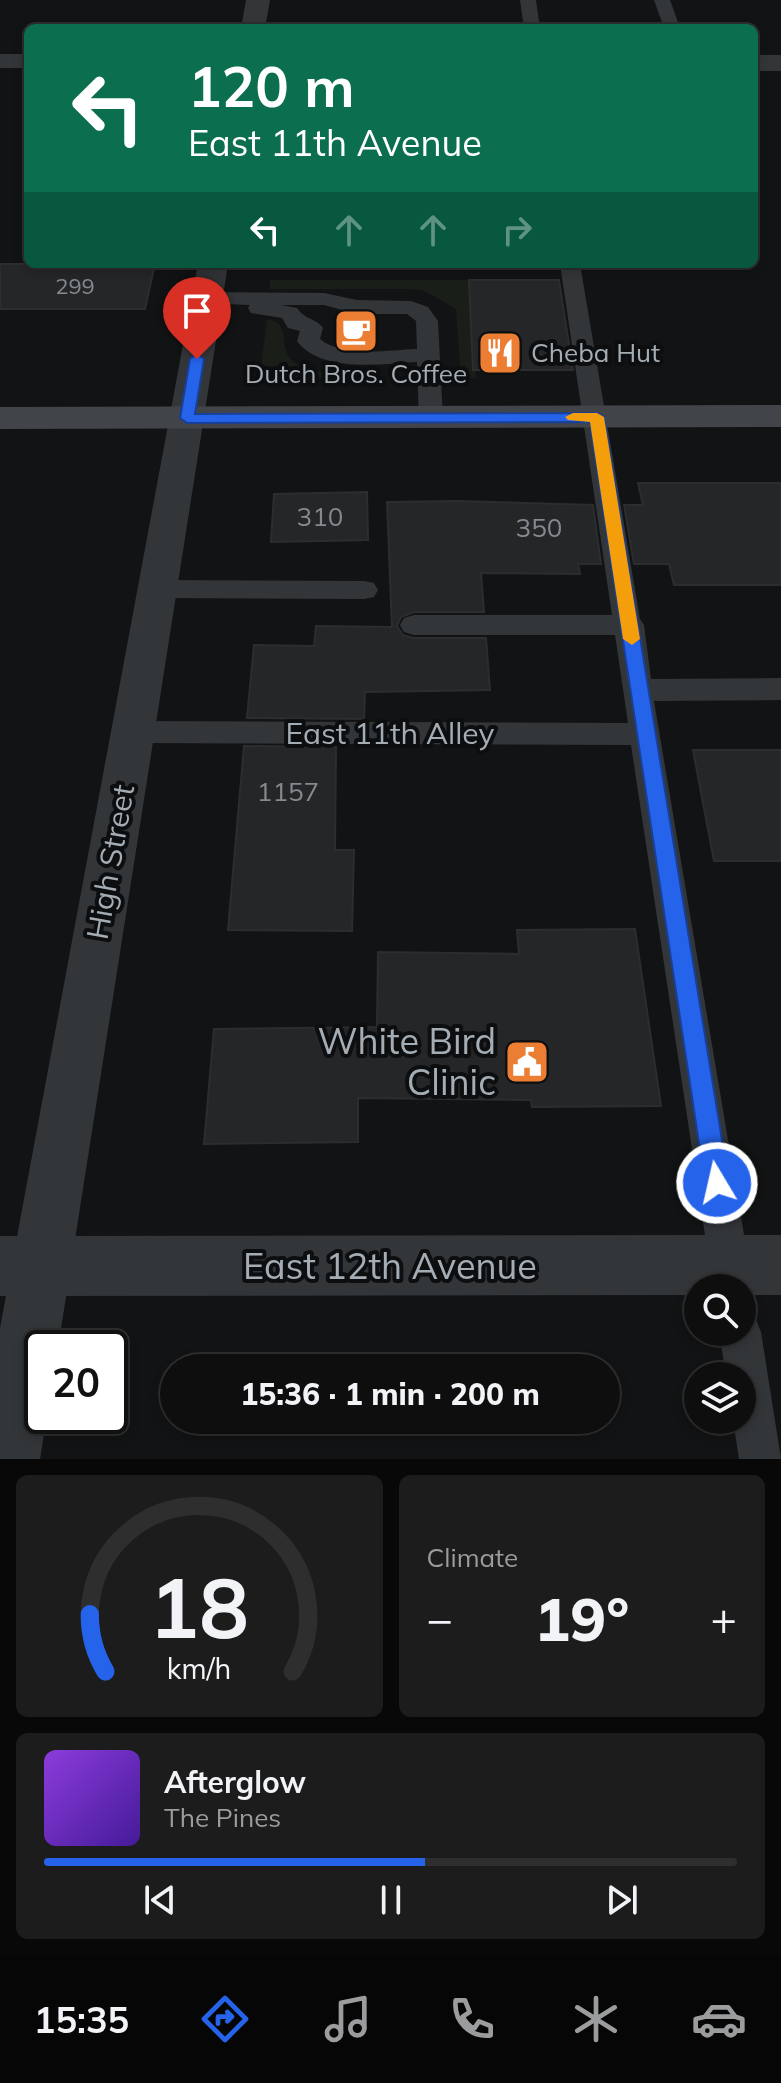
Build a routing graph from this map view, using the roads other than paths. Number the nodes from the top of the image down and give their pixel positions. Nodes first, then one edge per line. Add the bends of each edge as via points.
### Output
1 (258, 0) edge
2 (528, 0) edge
3 (662, 0) edge
4 (254, 24) edge
5 (531, 24) edge
6 (671, 24) edge
7 (0, 61) edge
8 (24, 61) edge
9 (758, 63) edge
10 (781, 63) edge
11 (212, 268) edge
12 (571, 268) edge
13 (206, 303) junction
14 (357, 307) junction
15 (312, 328) junction
16 (427, 355) junction
17 (781, 416) edge
18 (597, 417) junction
19 (0, 418) edge
20 (187, 418) junction
21 (431, 419) junction
22 (158, 589) junction
23 (364, 590) dead end
24 (414, 625) dead end
25 (630, 625) junction
26 (781, 689) edge
27 (640, 690) junction
28 (133, 732) junction
29 (646, 734) junction
30 (21, 1267) edge
31 (748, 1273) edge
32 (742, 1346) edge
33 (8, 1459) edge
34 (761, 1459) edge

1 - 4 street
2 - 5 lane
3 - 6 lane
7 - 8 street
9 - 10 street
11 - 13 street, High Street
12 - 18 lane
13 - 14 lane via 324,299
13 - 15 lane via 282,309 296,323
13 - 20 street, High Street
14 - 15 lane via 327,315
14 - 16 lane via 420,312 427,321
15 - 16 lane via 308,341 322,351
16 - 21 lane
17 - 18 main road
18 - 21 main road
18 - 25 lane
19 - 20 main road
20 - 21 main road
20 - 22 street, High Street
22 - 23 lane
22 - 28 street, High Street
24 - 25 lane
25 - 27 lane
26 - 27 lane
27 - 29 lane
28 - 29 lane, East 11th Alley
28 - 30 street, High Street
29 - 31 lane
30 - 31 street, East 12th Avenue
30 - 33 street, High Street
32 - 34 lane

